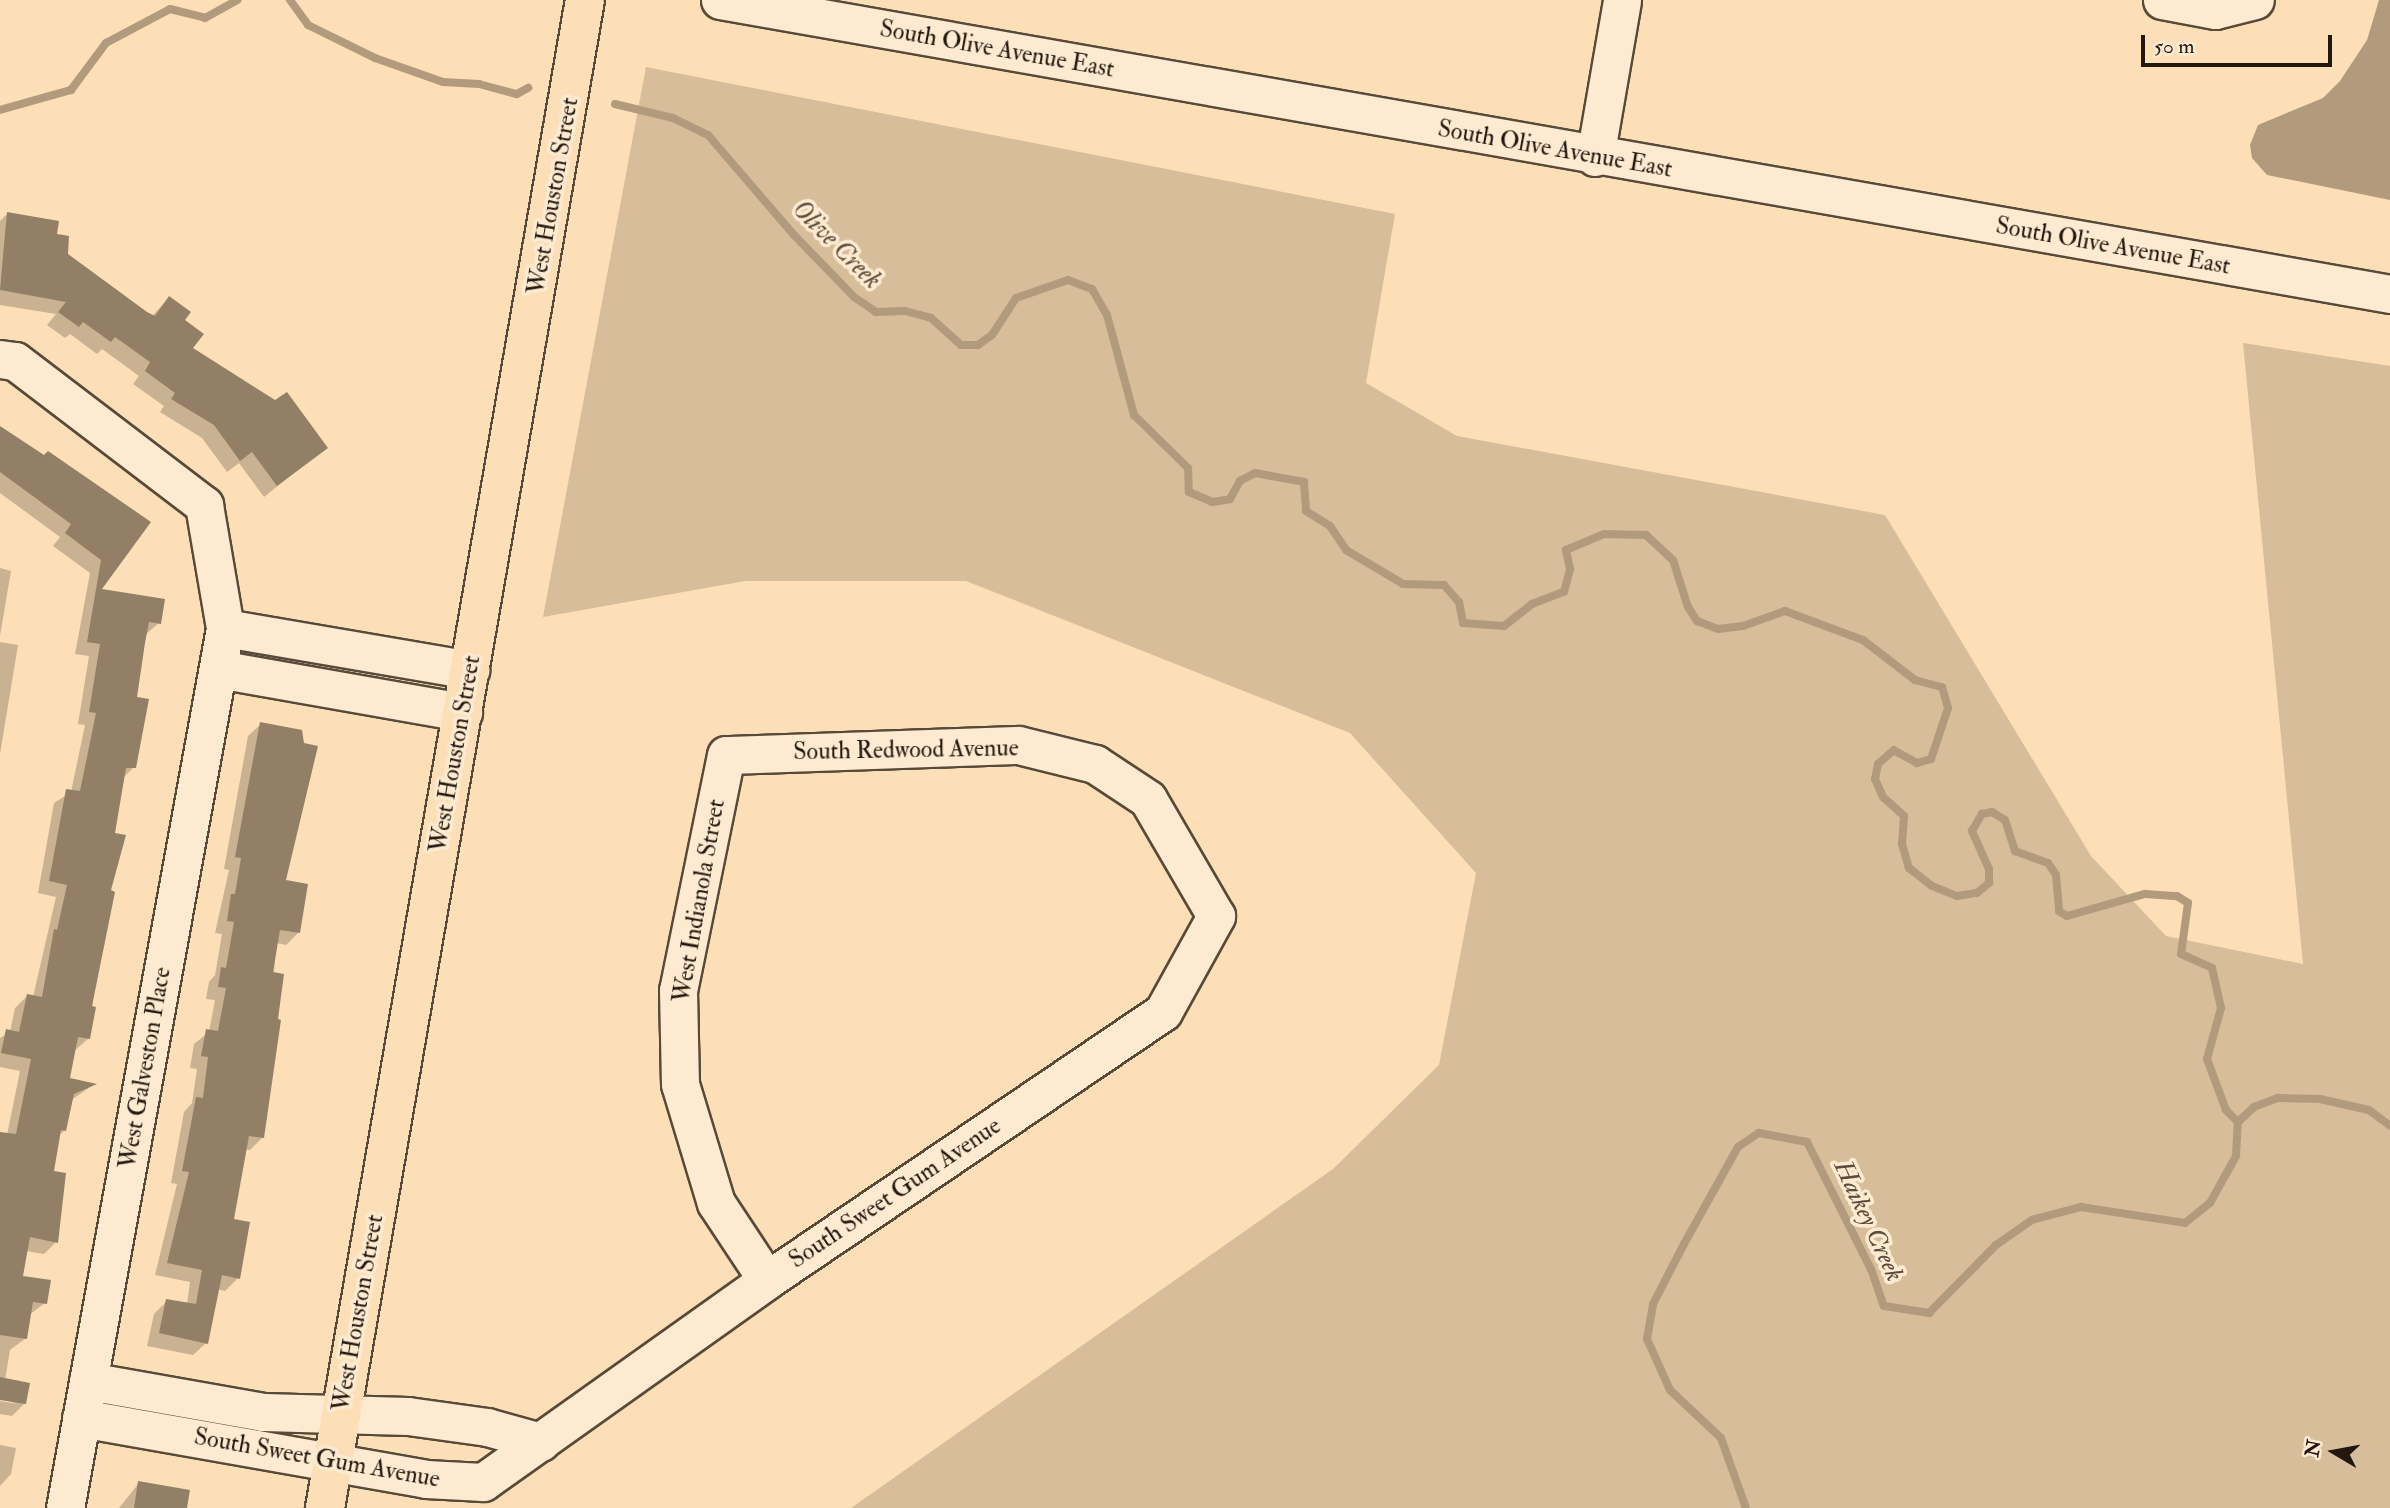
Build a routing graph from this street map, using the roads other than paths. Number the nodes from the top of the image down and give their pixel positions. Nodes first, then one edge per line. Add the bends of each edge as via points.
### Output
1 (585, 0) edge
2 (720, 0) edge
3 (1597, 0) edge
4 (1622, 0) edge
5 (2162, 0) edge
6 (2253, 1) edge
7 (1583, 154) junction
8 (2390, 294) edge
9 (0, 359) edge
10 (225, 628) junction
11 (218, 669) junction
12 (470, 670) junction
13 (463, 712) junction
14 (726, 755) joint
15 (1216, 916) joint
16 (767, 1280) junction
17 (88, 1381) junction
18 (341, 1415) junction
19 (81, 1418) junction
20 (541, 1442) junction
21 (333, 1461) junction
22 (65, 1508) edge
23 (325, 1508) edge

1 - 12 main road, West Houston Street
2 - 7 street, South Olive Avenue East
3 - 7 street
4 - 7 street
5 - 6 street via 2215,10
7 - 8 street, South Olive Avenue East
9 - 10 street via 16,361 204,505
10 - 11 street, West Galveston Place
10 - 12 street
11 - 13 street
11 - 17 street, West Galveston Place
12 - 13 main road, West Houston Street
13 - 18 main road, West Houston Street
14 - 15 street, South Redwood Avenue via 1018,745 1095,764 1148,799
14 - 16 street, West Indianola Street via 678,990 680,1084 716,1203
15 - 16 street, South Sweet Gum Avenue via 1163,1012
16 - 20 street, South Sweet Gum Avenue
17 - 18 street, South Sweet Gum Avenue via 263,1412
17 - 19 street, West Galveston Place
18 - 20 street, South Sweet Gum Avenue via 408,1416 487,1427
18 - 21 main road, West Houston Street
19 - 21 street, South Sweet Gum Avenue
19 - 22 street, West Galveston Place
20 - 21 street, South Sweet Gum Avenue via 483,1482 426,1479
21 - 23 main road, West Houston Street

